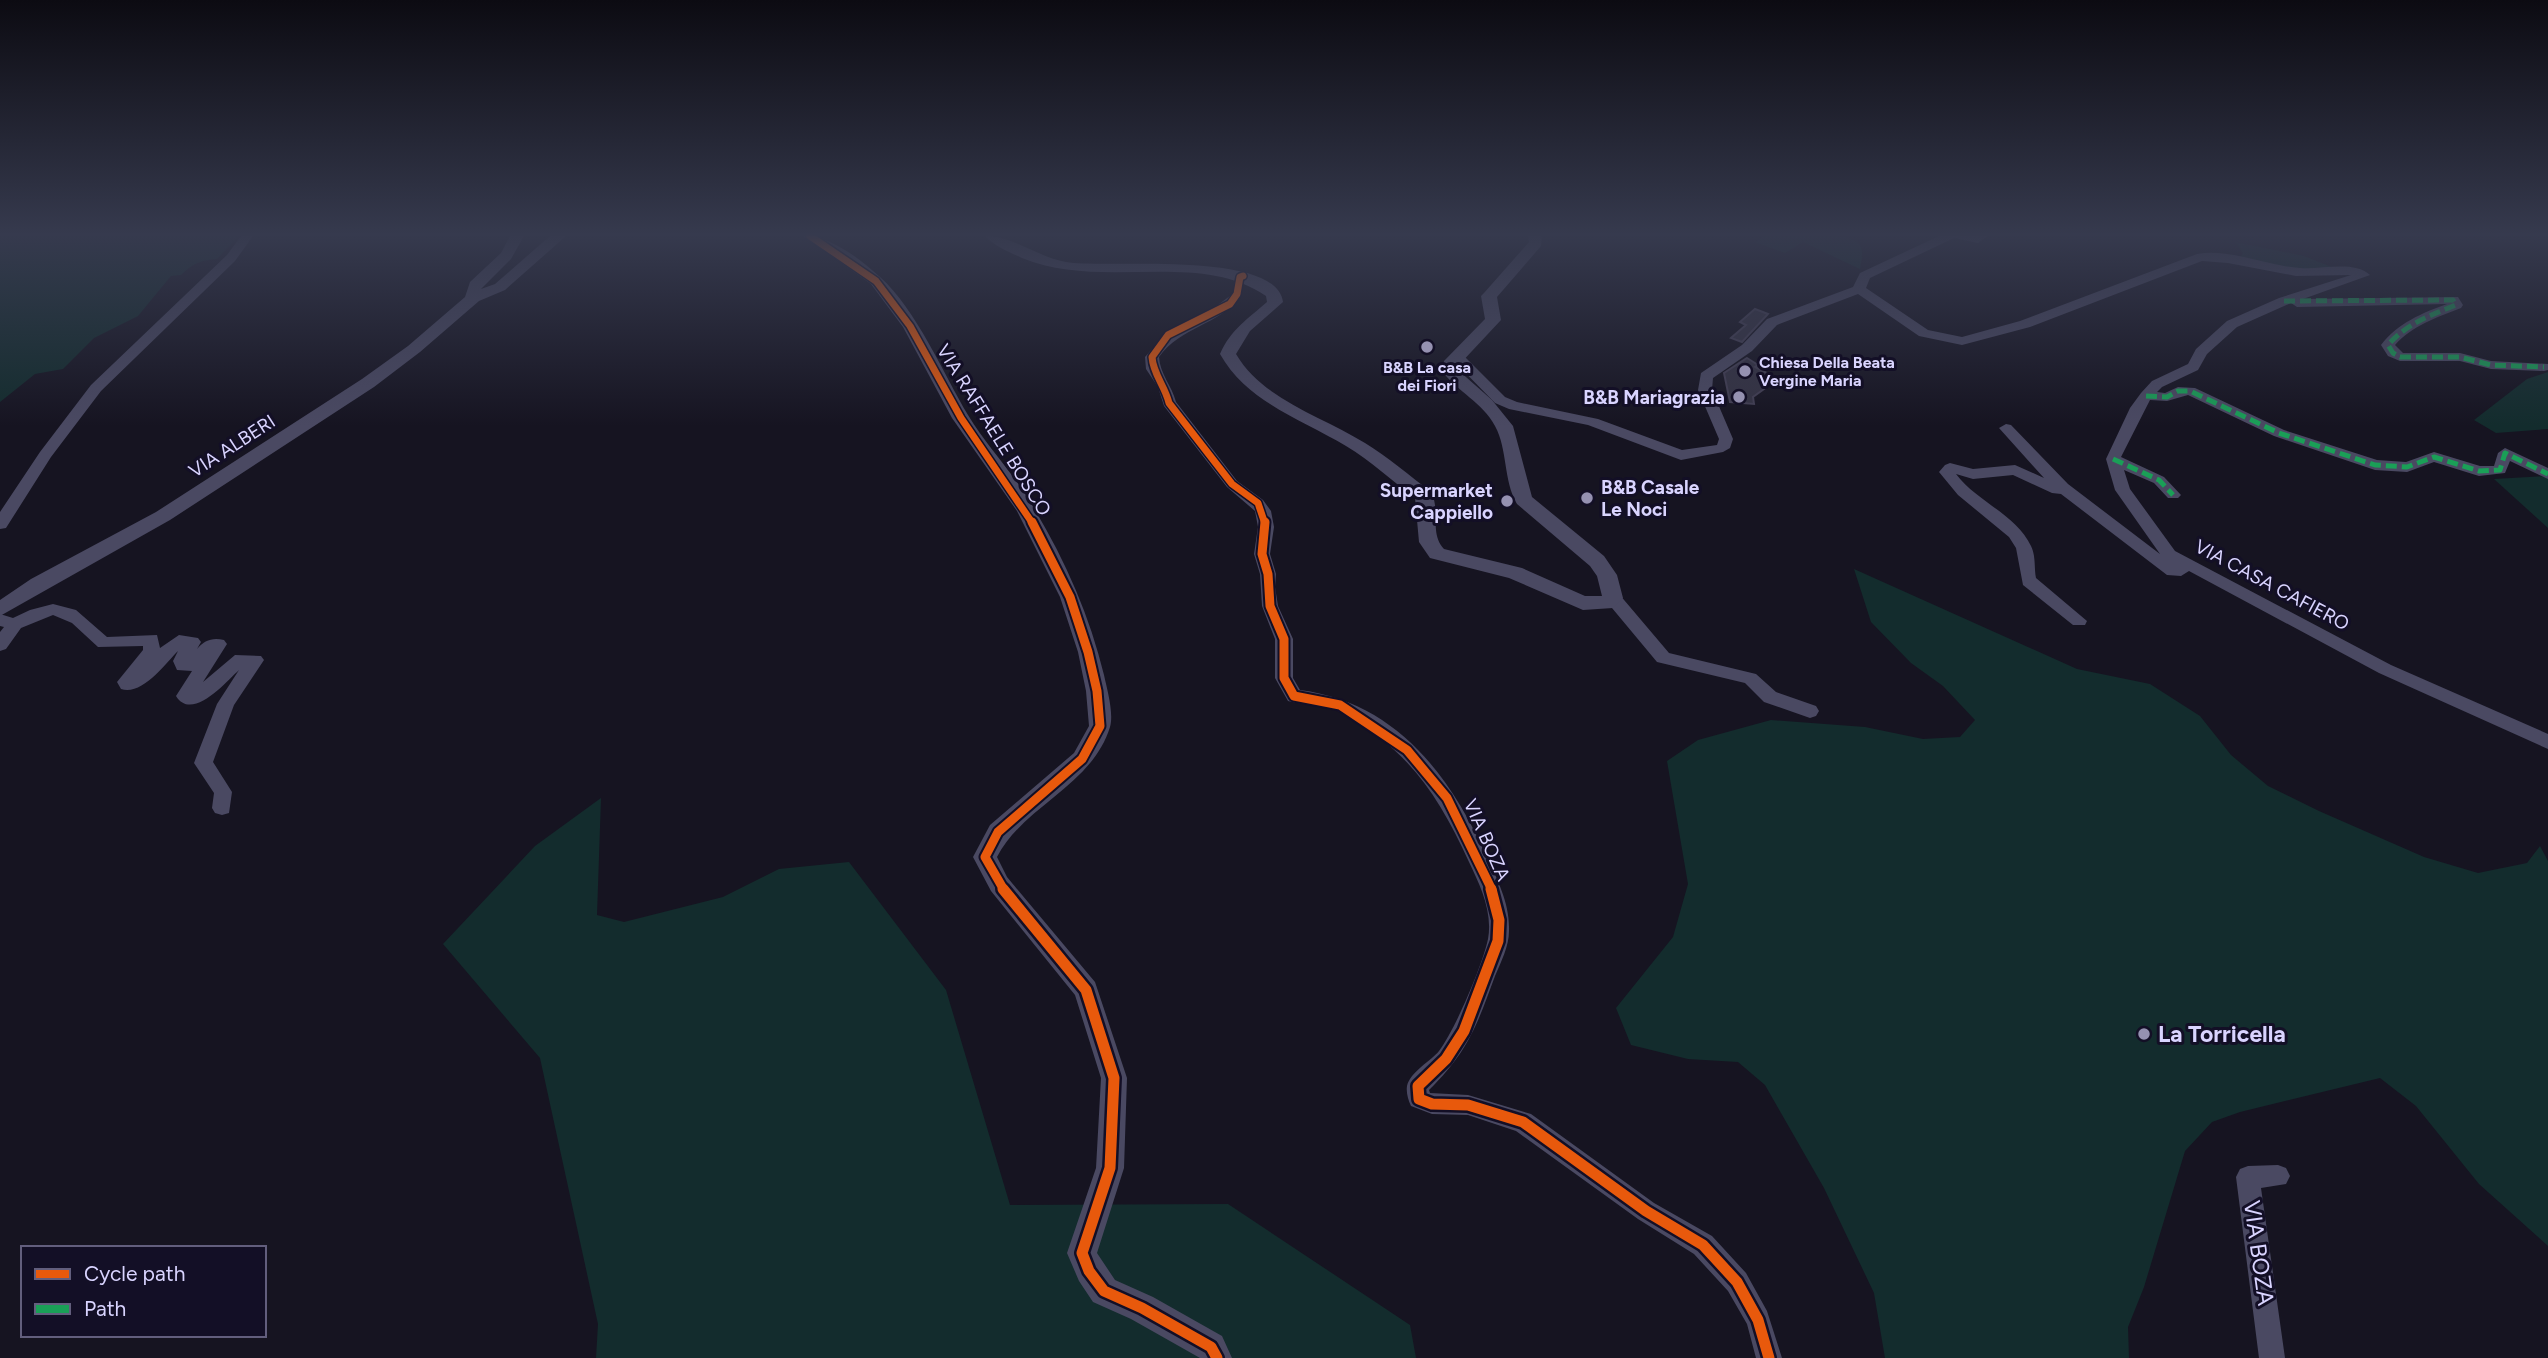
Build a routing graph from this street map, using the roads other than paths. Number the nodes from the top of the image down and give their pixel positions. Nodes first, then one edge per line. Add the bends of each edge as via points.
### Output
1 (188, 299) edge
2 (471, 299) edge
3 (890, 299) edge
4 (1232, 299) edge
5 (1275, 299) edge
6 (1490, 299) edge
7 (1824, 299) edge
8 (1882, 299) edge
9 (2090, 299) edge
10 (2289, 299) edge
11 (2284, 301) junction
12 (1457, 357) junction
13 (2544, 367) dead end
14 (2146, 396) junction
15 (2006, 428) dead end
16 (2113, 459) junction
17 (2548, 474) edge
18 (2173, 495) dead end
19 (2080, 499) junction
20 (0, 524) edge
21 (2167, 553) junction
22 (1613, 598) junction
23 (0, 609) edge
24 (2079, 621) dead end
25 (8, 622) edge
26 (0, 645) edge
27 (1810, 711) dead end
28 (2548, 742) edge
29 (222, 808) dead end
30 (2278, 1176) dead end
31 (1217, 1358) edge
32 (1769, 1358) edge
33 (2272, 1358) edge

1 - 20 street via 96,388
2 - 23 street, VIA ALBERI via 368,383 163,516
3 - 31 street, VIA RAFFAELE BOSCO via 910,326 961,418 1026,510 1070,597 1097,691 1100,726 1082,759 998,832 985,857 999,884 1086,990 1114,1078 1110,1168 1082,1253 1104,1291 1211,1347
4 - 32 street, VIA BOZA via 1168,335 1152,356 1153,369 1186,426 1232,484 1263,511 1262,554 1270,606 1284,639 1282,668 1288,686 1294,696 1340,704 1392,736 1433,775 1462,822 1489,882 1501,926 1464,1031 1446,1059 1418,1086 1419,1100 1468,1105 1523,1122 1646,1211 1703,1245 1737,1282 1758,1320
5 - 22 street via 1234,341 1228,354 1233,368 1314,424 1351,441 1424,496 1429,547 1452,560 1515,573 1583,603 1606,603
6 - 12 street via 1493,320
7 - 12 street via 1772,322 1747,348 1706,376 1705,390 1726,439 1723,448 1705,452 1681,454 1593,422 1514,406 1500,400
8 - 9 street via 1924,333 1952,341 2025,324
10 - 11 street
11 - 13 street via 2453,300 2456,305 2396,334 2388,345 2393,353
11 - 14 street via 2232,324 2201,352 2193,367 2158,384
12 - 22 street via 1450,371 1492,408 1505,427 1524,500 1597,561 1607,575
14 - 16 street
14 - 17 street via 2190,391 2280,433 2375,465 2407,467 2434,457 2479,471 2500,470 2505,453
15 - 19 street, VIA CASA CAFIERO via 2028,456
16 - 18 street via 2159,480
16 - 21 street via 2123,491
19 - 21 street, VIA CASA CAFIERO via 2173,571 2181,571
19 - 24 street via 2015,471 1973,474 1950,468 1947,472 2023,545 2029,581
21 - 28 street, VIA CASA CAFIERO via 2385,668
22 - 27 street via 1663,658 1750,678 1770,697
25 - 26 street
25 - 29 street via 55,609 71,612 104,643 151,639 152,650 127,685 179,641 192,642 183,666 193,665 209,646 218,644 185,696 190,699 241,659 255,660 226,704 203,762 223,792
30 - 33 street, VIA BOZA via 2248,1178

